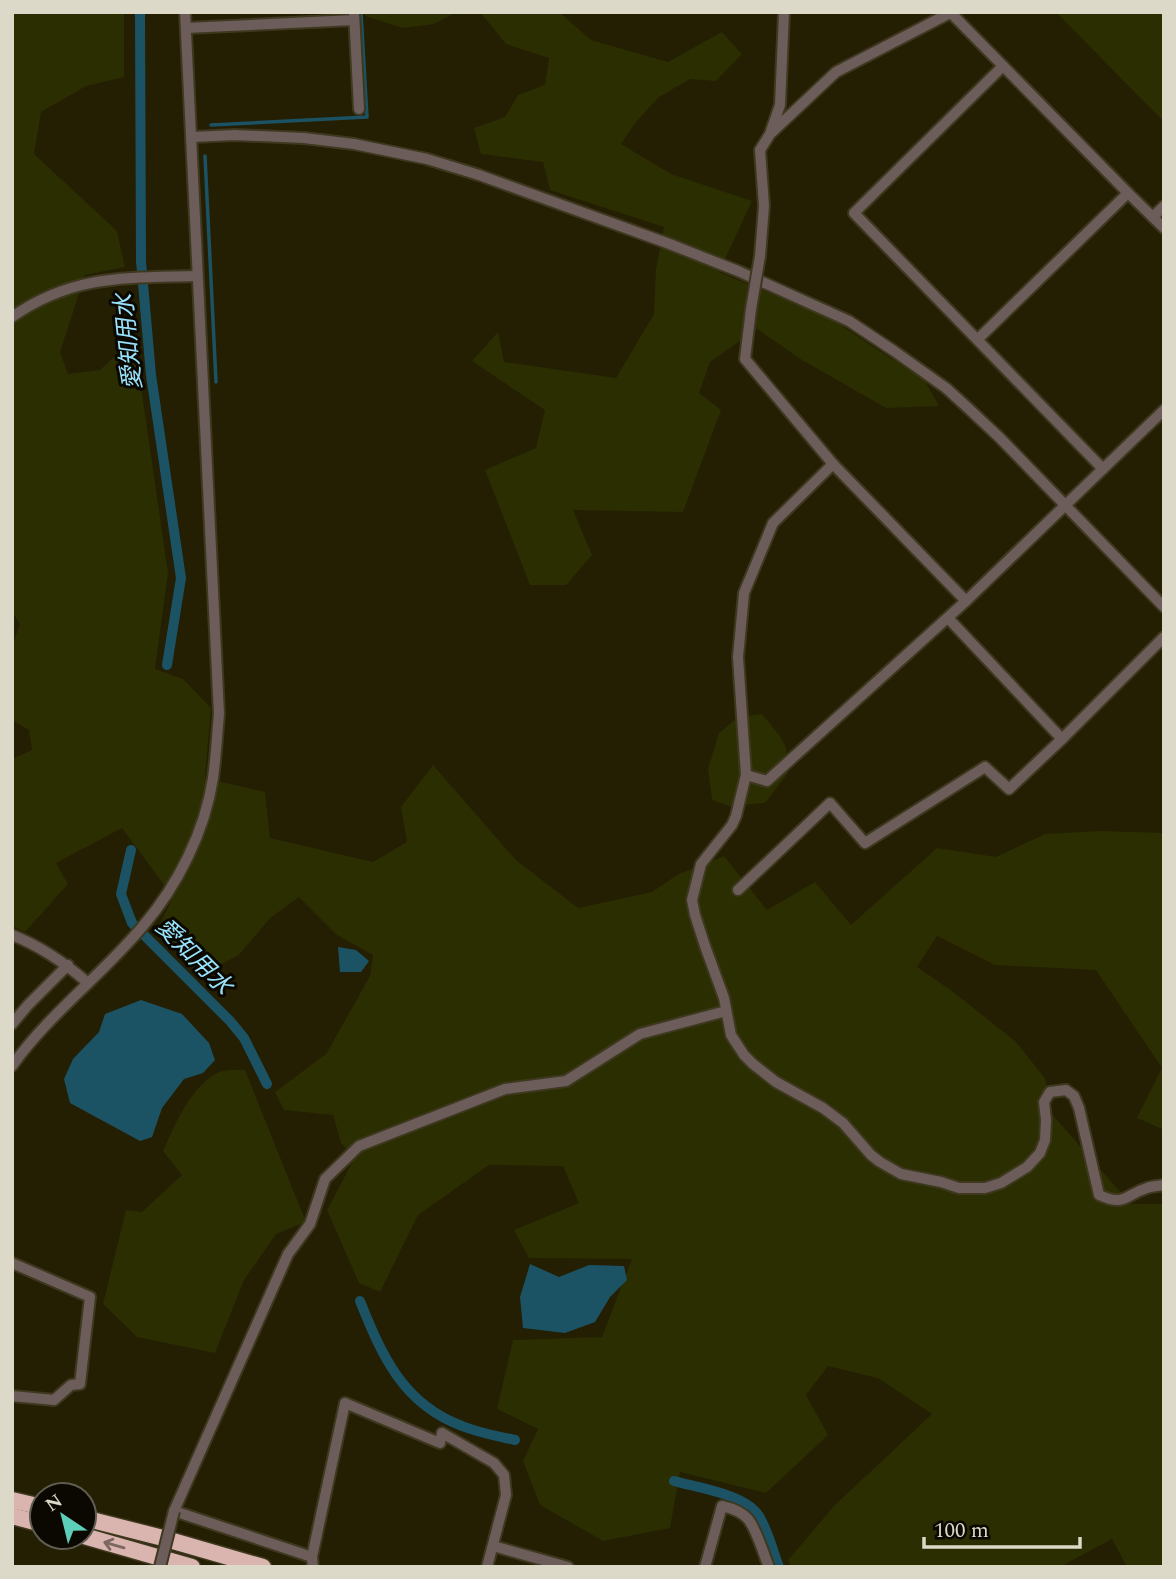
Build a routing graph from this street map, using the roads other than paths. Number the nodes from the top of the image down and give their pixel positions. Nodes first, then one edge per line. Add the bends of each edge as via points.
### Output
1 (185, 12) edge
2 (785, 12) edge
3 (952, 13) edge
4 (354, 16) edge
5 (186, 28) junction
6 (1003, 66) junction
7 (359, 109) dead end
8 (770, 134) junction
9 (192, 136) junction
10 (1128, 193) junction
11 (1164, 206) edge
12 (1153, 217) junction
13 (1164, 228) edge
14 (197, 275) junction
15 (12, 317) edge
16 (978, 339) junction
17 (1164, 410) edge
18 (833, 464) junction
19 (1102, 469) junction
20 (1065, 505) junction
21 (966, 601) junction
22 (1164, 607) edge
23 (948, 618) junction
24 (1164, 637) edge
25 (1062, 739) junction
26 (746, 775) junction
27 (738, 890) dead end
28 (12, 935) edge
29 (68, 965) junction
30 (88, 983) junction
31 (726, 1011) junction
32 (12, 1024) edge
33 (12, 1066) edge
34 (1164, 1185) edge
35 (12, 1263) edge
36 (12, 1396) edge
37 (174, 1511) junction
38 (98, 1522) edge
39 (98, 1540) edge
40 (493, 1546) junction
41 (312, 1562) edge
42 (160, 1567) edge
43 (192, 1567) edge
44 (263, 1567) edge
45 (487, 1567) edge
46 (568, 1567) edge
47 (705, 1567) edge
48 (769, 1567) edge

1 - 5 street
2 - 8 street via 780,104
3 - 6 street
3 - 8 street via 835,72
4 - 5 street
4 - 7 street
5 - 9 street
6 - 10 street
6 - 16 street via 854,213
8 - 18 street, bridge via 760,149 764,206 744,359
9 - 14 street
9 - 20 street via 304,138 427,159 738,271 849,321 946,388
10 - 12 street
10 - 16 street
11 - 12 street
12 - 13 street
14 - 15 street via 112,279 74,286
14 - 30 street via 219,714 213,779 192,847 167,895
16 - 19 street
17 - 19 street
18 - 21 street
18 - 26 street via 773,523 744,593 738,657
19 - 20 street
20 - 21 street
20 - 22 street
21 - 23 street
23 - 25 street
23 - 26 street via 767,781
24 - 25 street
25 - 27 street via 1009,789 985,767 865,843 830,803
26 - 31 street via 736,816 701,864 692,900
28 - 29 street
29 - 30 street
29 - 32 street
30 - 33 street
31 - 34 street via 731,1035 752,1064 823,1108 871,1155 901,1174 960,1188 1001,1183 1040,1153 1045,1140 1044,1102 1050,1092 1066,1090 1079,1108 1099,1195 1121,1200
31 - 37 street via 640,1034 566,1081 505,1089 359,1146 325,1179 310,1224 288,1254
35 - 36 street via 90,1297 80,1384 71,1385 54,1400
37 - 41 street
37 - 42 street, bridge
38 - 44 highway
43 -> 39 highway
40 - 41 street via 506,1495 504,1475 494,1463 442,1433 440,1443 345,1403
40 - 45 street
40 - 46 street
47 - 48 street via 722,1506 747,1519

